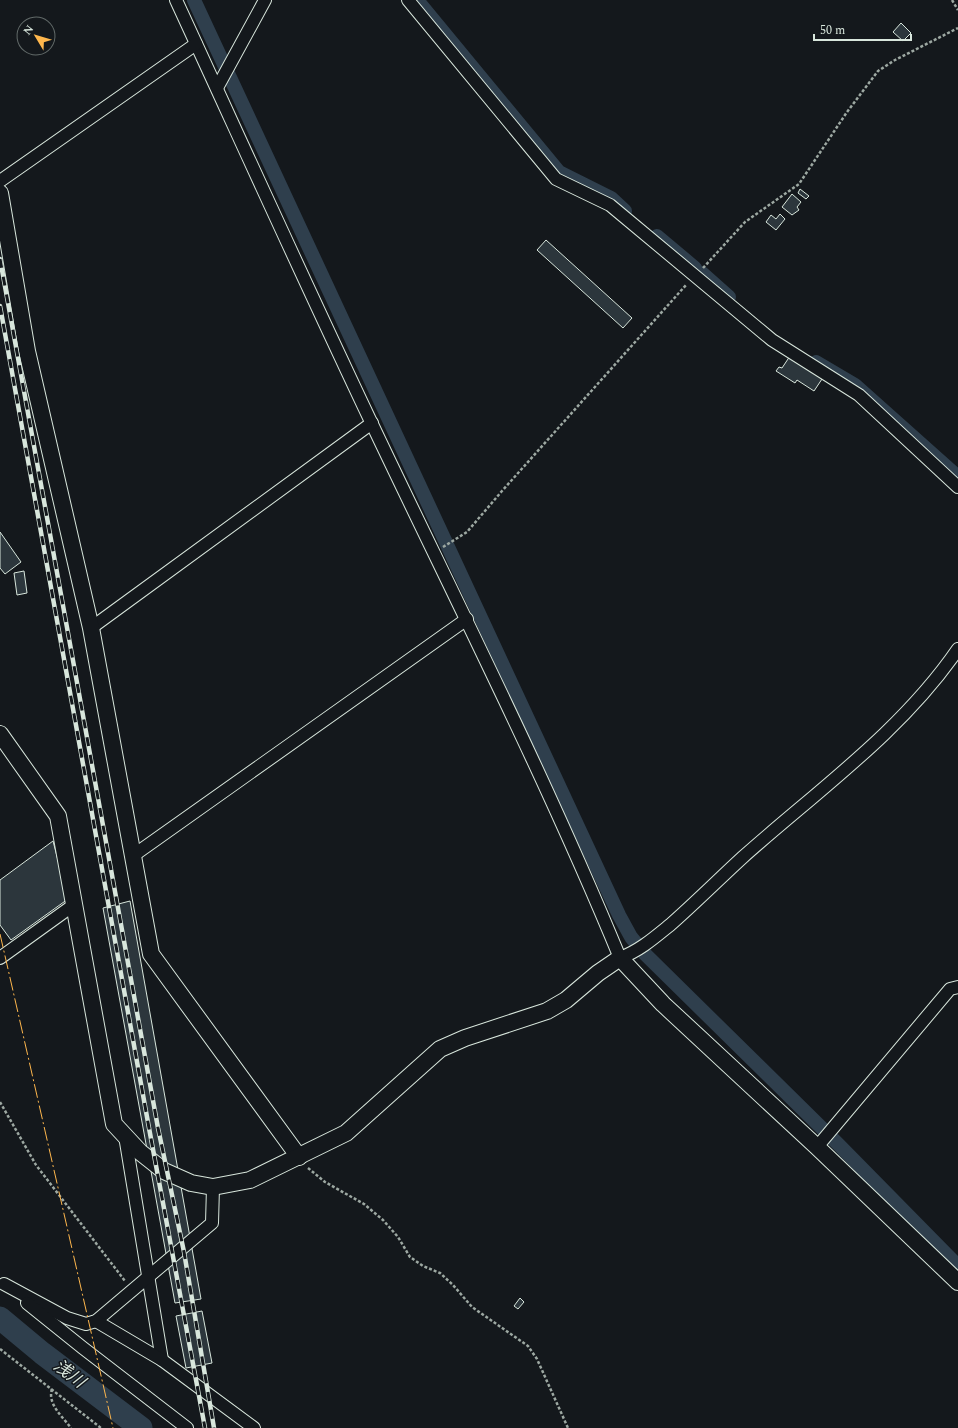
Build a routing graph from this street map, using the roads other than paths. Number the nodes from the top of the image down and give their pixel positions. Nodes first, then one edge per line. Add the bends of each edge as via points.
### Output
1 (176, 0) edge
2 (265, 0) edge
3 (408, 0) edge
4 (196, 44) junction
5 (220, 84) junction
6 (0, 181) edge
7 (0, 193) edge
8 (372, 423) junction
9 (958, 487) edge
10 (466, 619) junction
11 (91, 628) junction
12 (958, 649) edge
13 (0, 734) edge
14 (134, 855) junction
15 (75, 904) junction
16 (627, 955) junction
17 (0, 958) edge
18 (958, 987) edge
19 (125, 1136) junction
20 (820, 1144) junction
21 (299, 1156) junction
22 (213, 1187) junction
23 (150, 1277) junction
24 (2, 1282) edge
25 (958, 1282) edge
26 (96, 1321) junction
27 (162, 1360) junction
28 (187, 1428) edge
29 (254, 1428) edge

1 - 4 street
2 - 5 street
3 - 9 street via 556,179 610,204 772,340 859,395
4 - 5 street
4 - 6 street
5 - 8 street
7 - 11 street via 27,351
8 - 10 street
8 - 11 street
10 - 14 street
10 - 16 street via 588,879
11 - 14 street
12 - 16 street via 943,671 888,732 759,843 696,902 647,943
13 - 15 street via 58,816
14 - 21 street via 151,954
15 - 17 street
15 - 19 street via 114,1124
16 - 20 street via 663,1004
16 - 21 street via 547,1011 440,1049 346,1133
18 - 20 street via 950,989
19 - 22 street via 164,1171 191,1183
19 - 23 street
20 - 25 street
21 - 22 street via 250,1180
22 - 23 street via 212,1223
23 - 26 street
23 - 27 street
24 - 26 street via 66,1318 86,1324
24 - 28 street
26 - 27 street
27 - 29 street

